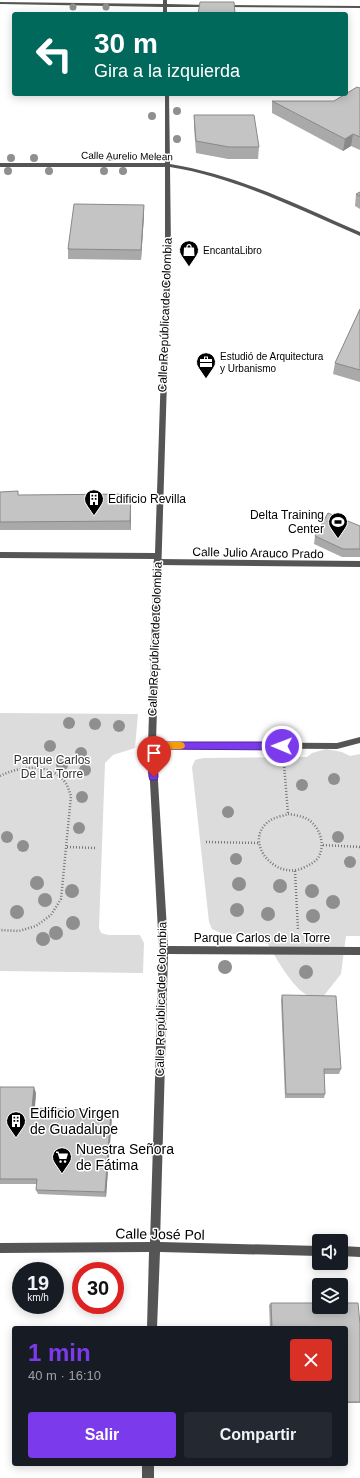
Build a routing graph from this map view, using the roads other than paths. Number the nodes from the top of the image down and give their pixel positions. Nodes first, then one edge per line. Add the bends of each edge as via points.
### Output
1 (165, 2) edge
2 (0, 3) edge
3 (360, 7) edge
4 (166, 96) edge
5 (0, 165) edge
6 (168, 165) junction
7 (360, 234) edge
8 (0, 555) edge
9 (157, 559) junction
10 (360, 564) edge
11 (360, 740) edge
12 (152, 745) junction
13 (164, 950) junction
14 (360, 951) edge
15 (154, 1247) junction
16 (0, 1248) edge
17 (312, 1251) edge
18 (348, 1251) edge
19 (360, 1252) edge
20 (152, 1326) edge
21 (148, 1466) edge
22 (148, 1478) edge

1 - 2 street
1 - 3 street
4 - 6 street, Calle República de Colombia
5 - 6 street, Calle Aurelio Melean
6 - 7 street, Calle Aurelio Melean via 232,179
6 - 9 street, Calle República de Colombia via 168,257
8 - 9 street, Calle Julio Arauco Prado
9 - 10 street, Calle Julio Arauco Prado
9 - 12 street, Calle República de Colombia
11 - 12 street via 337,746
12 - 13 street, Calle República de Colombia
13 - 14 street, Parque Carlos de la Torre
13 - 15 street, Calle República de Colombia
15 - 16 street, Calle José Pol
15 - 17 street, Calle José Pol
15 - 20 street, Calle República de Colombia
18 - 19 street
21 - 22 street

